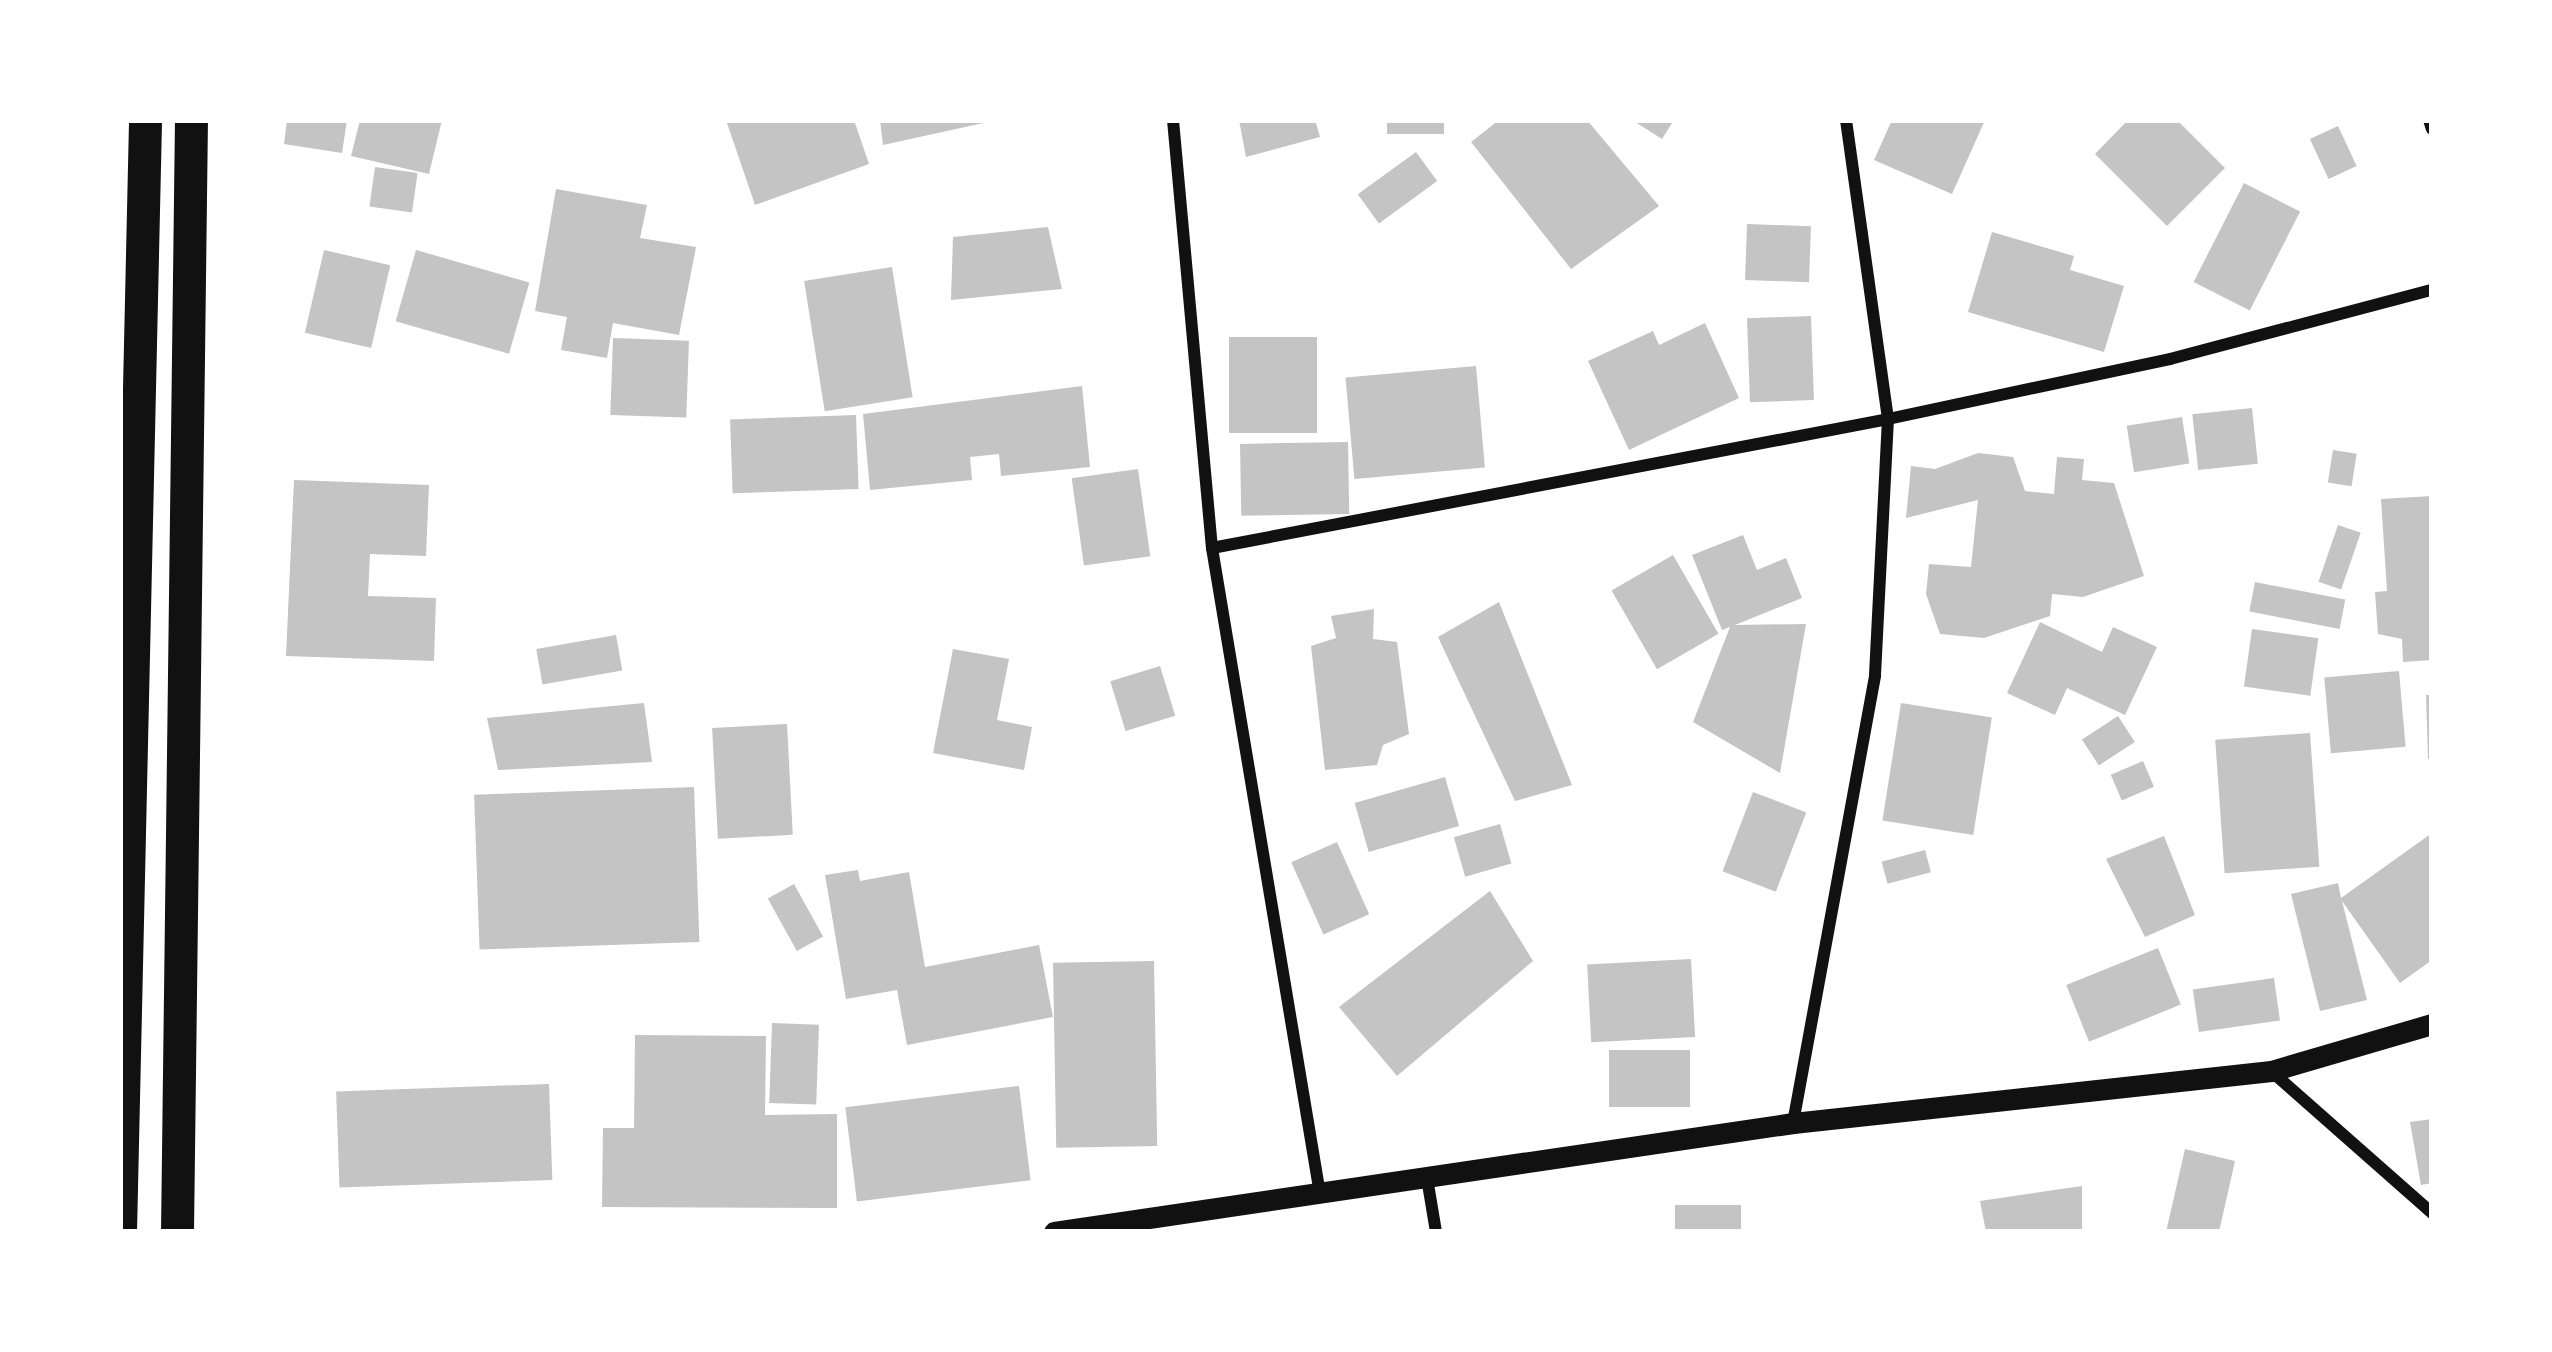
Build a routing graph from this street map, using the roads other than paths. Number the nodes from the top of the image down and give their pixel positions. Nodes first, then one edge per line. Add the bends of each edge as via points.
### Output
1 (145, 120) edge
2 (191, 120) edge
3 (1173, 120) edge
4 (1846, 120) edge
5 (2429, 120) edge
6 (2432, 129) edge
7 (2432, 290) edge
8 (131, 293) edge
9 (1888, 419) junction
10 (1212, 548) junction
11 (2432, 1024) edge
12 (2271, 1071) junction
13 (1793, 1123) junction
14 (1427, 1178) junction
15 (1320, 1193) junction
16 (2432, 1214) edge
17 (120, 1232) edge
18 (177, 1232) edge
19 (1054, 1232) edge
20 (1436, 1232) edge

1 - 8 highway
2 - 18 highway
3 - 10 street
4 - 9 street
5 - 6 street
7 - 9 street via 2170,359
8 - 17 highway
9 - 10 street
9 - 13 street via 1874,675
10 - 15 street
11 - 12 street
12 - 13 street
12 - 16 street
13 - 14 street
14 - 15 street
14 - 20 street
15 - 19 street

